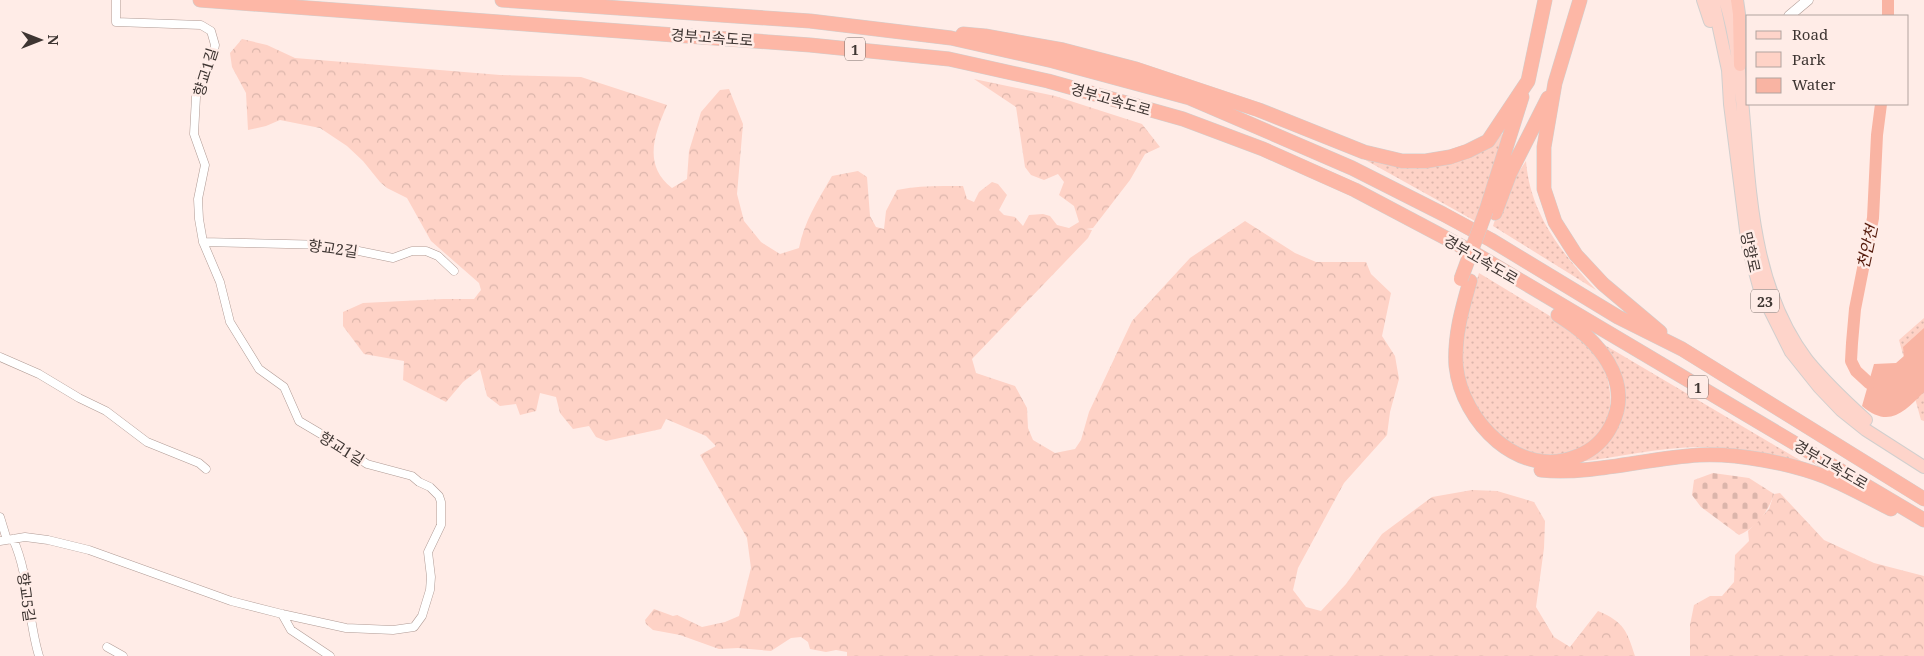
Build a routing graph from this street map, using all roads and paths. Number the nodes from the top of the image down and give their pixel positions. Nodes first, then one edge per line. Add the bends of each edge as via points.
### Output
1 (116, 0) edge
2 (200, 0) edge
3 (502, 0) edge
4 (1545, 0) edge
5 (1555, 0) edge
6 (1580, 0) edge
7 (1703, 0) edge
8 (1713, 0) edge
9 (1725, 0) edge
10 (1738, 0) edge
11 (1808, 0) edge
12 (1728, 14) junction
13 (1791, 15) edge
14 (1746, 20) edge
15 (810, 21) junction
16 (1744, 40) edge
17 (1738, 64) edge
18 (1528, 81) junction
19 (1555, 83) junction
20 (1730, 104) junction
21 (1355, 190) junction
22 (1490, 213) junction
23 (203, 242) junction
24 (454, 271) dead end
25 (1466, 280) junction
26 (1682, 349) junction
27 (0, 358) edge
28 (1924, 457) edge
29 (1924, 467) edge
30 (206, 469) dead end
31 (1924, 499) edge
32 (0, 517) edge
33 (1924, 520) edge
34 (1924, 526) edge
35 (7, 540) edge
36 (282, 614) junction
37 (107, 647) dead end
38 (39, 656) edge
39 (123, 656) edge
40 (330, 656) edge

1 - 23 street, 향교1길 via 116,22 201,25 211,31 215,45 200,79 194,128 205,165 198,207
2 - 21 highway, 경부고속도로 / 1 via 810,45 949,59 1048,81 1183,119 1263,149
3 - 15 highway, 경부고속도로 / 1
4 - 18 highway
5 - 18 highway
6 - 19 highway
7 - 20 main road via 1715,35
8 - 17 main road, 망향로 / 23
9 - 12 main road, 망향로 / 23
10 - 14 highway
10 - 16 highway
11 - 13 street
12 - 16 street via 1736,34
12 - 17 main road, 망향로 / 23
15 - 18 highway via 984,36 1064,50 1204,91 1364,152 1402,161 1437,160 1488,141
15 - 26 highway, 경부고속도로 / 1 via 951,38 1054,61 1190,98 1352,168 1443,214 1618,317
16 - 17 highway
17 - 20 main road, 망향로 / 23
17 - 28 main road, 망향로 / 23 via 1754,222 1760,258 1777,308 1807,359 1830,386 1869,423
18 - 22 highway
19 - 22 highway
19 - 26 highway via 1544,147 1543,176 1555,222 1576,255 1603,284
20 - 29 main road, 망향로 / 23 via 1748,246 1760,290 1781,335 1803,368 1841,410
21 - 25 highway via 1573,324 1594,343 1612,367 1618,402 1608,431 1590,451 1557,462 1532,460 1502,445 1478,421 1461,386 1456,357 1458,322
21 - 33 highway, 경부고속도로 / 1 via 1474,253
22 - 25 highway
23 - 24 street, 향교2길 via 329,245 393,258 412,251 426,251 438,256
23 - 36 street, 향교1길 via 220,282 232,328 259,369 284,387 299,421 367,464 412,476 435,491 441,502 442,525 428,552 430,590 422,616 414,627 393,630 346,628
25 - 34 highway via 1453,305 1448,337 1451,381 1472,426 1491,448 1511,461 1537,470 1552,471 1700,455 1759,459 1825,477
26 - 31 highway, 경부고속도로 / 1
27 - 30 street via 39,374 106,411 147,442 199,463
32 - 35 street
35 - 36 street, 향교1길 via 24,537 88,550 231,601
35 - 38 street, 향교5길 via 20,555
36 - 40 street via 291,630
37 - 39 street

